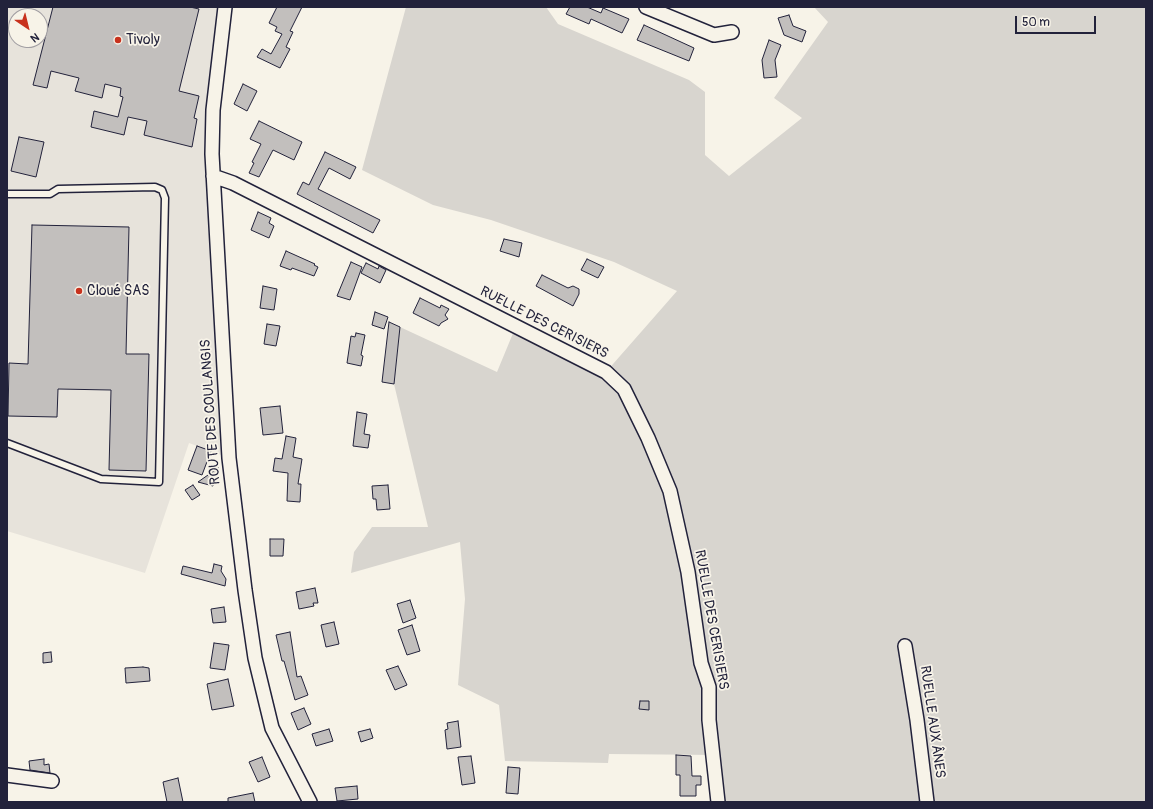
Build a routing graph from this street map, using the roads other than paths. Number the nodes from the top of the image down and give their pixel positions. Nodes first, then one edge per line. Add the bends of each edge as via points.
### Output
1 (225, 7) edge
2 (652, 8) edge
3 (732, 32) dead end
4 (214, 176) junction
5 (7, 194) edge
6 (7, 443) edge
7 (905, 646) dead end
8 (7, 775) edge
9 (52, 781) dead end
10 (310, 802) edge
11 (718, 802) edge
12 (927, 802) edge

1 - 4 street, ROUTE DES COULANGIS via 213,110
2 - 3 street via 714,35
4 - 10 street, ROUTE DES COULANGIS via 229,458 255,658 272,728
4 - 11 street, RUELLE DES CERISIERS via 606,372 624,389 670,492 688,572 701,663 709,686 709,720
5 - 6 lane via 50,194 58,188 155,187 162,190 165,198 159,482 101,479
7 - 12 street, RUELLE AUX ÂNES via 918,720
8 - 9 street

